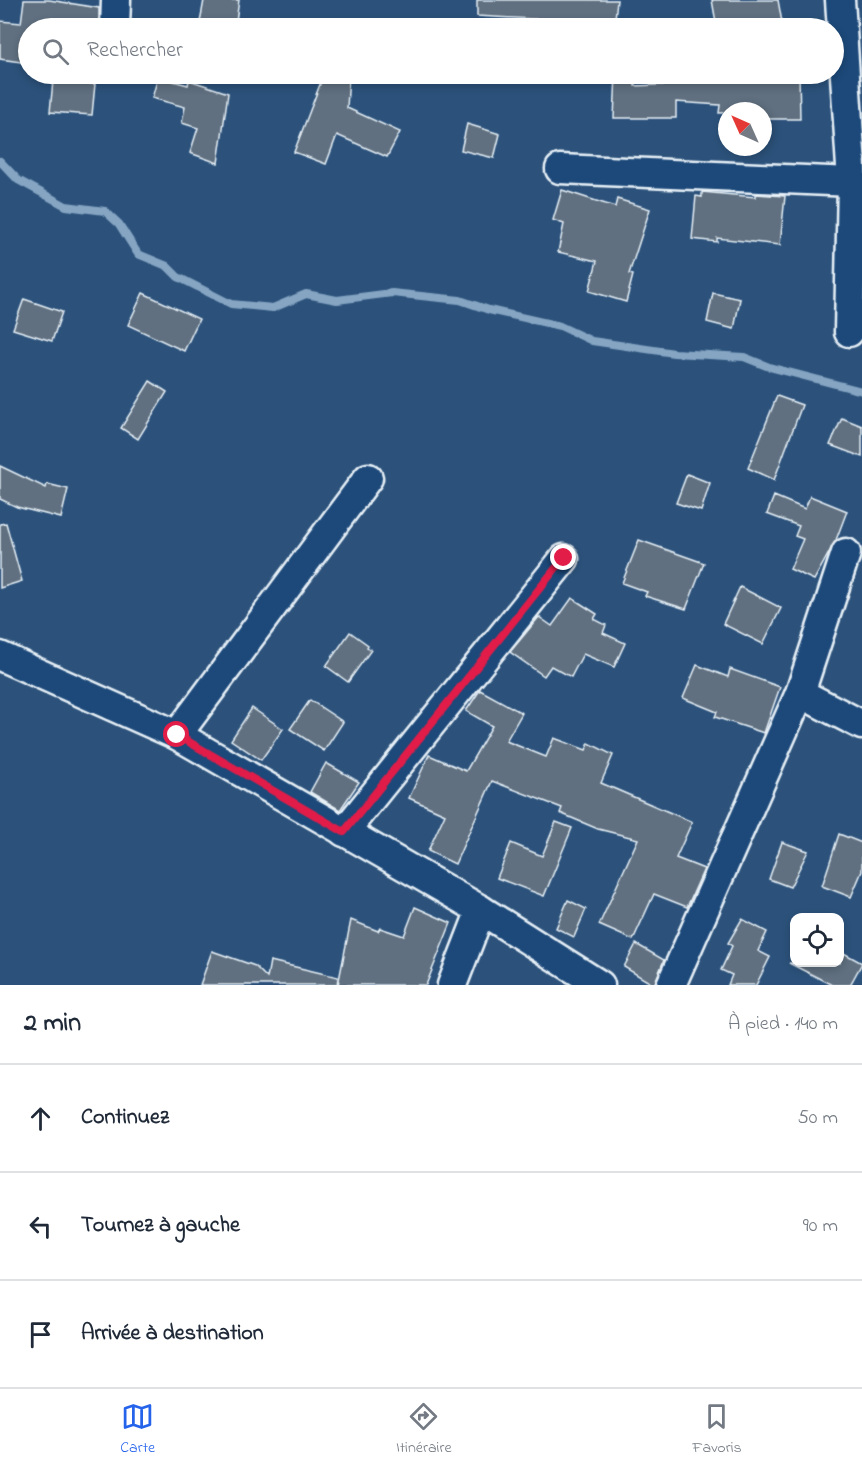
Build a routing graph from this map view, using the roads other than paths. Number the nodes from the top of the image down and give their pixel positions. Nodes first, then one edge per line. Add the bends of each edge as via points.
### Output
1 (116, 0) edge
2 (840, 0) edge
3 (115, 18) edge
4 (841, 18) edge
5 (844, 61) edge
6 (560, 169) dead end
7 (852, 182) junction
8 (849, 332) dead end
9 (368, 478) dead end
10 (846, 553) dead end
11 (564, 558) dead end
12 (0, 656) edge
13 (800, 693) junction
14 (862, 725) edge
15 (177, 735) junction
16 (344, 832) junction
17 (481, 910) junction
18 (452, 985) edge
19 (600, 985) edge
20 (671, 985) edge

1 - 3 street
2 - 4 street
5 - 7 street
6 - 7 street
7 - 8 street
9 - 15 street
10 - 13 street
11 - 16 street
12 - 15 street
13 - 14 street
13 - 20 street
15 - 16 street
16 - 17 street
17 - 18 street
17 - 19 street

